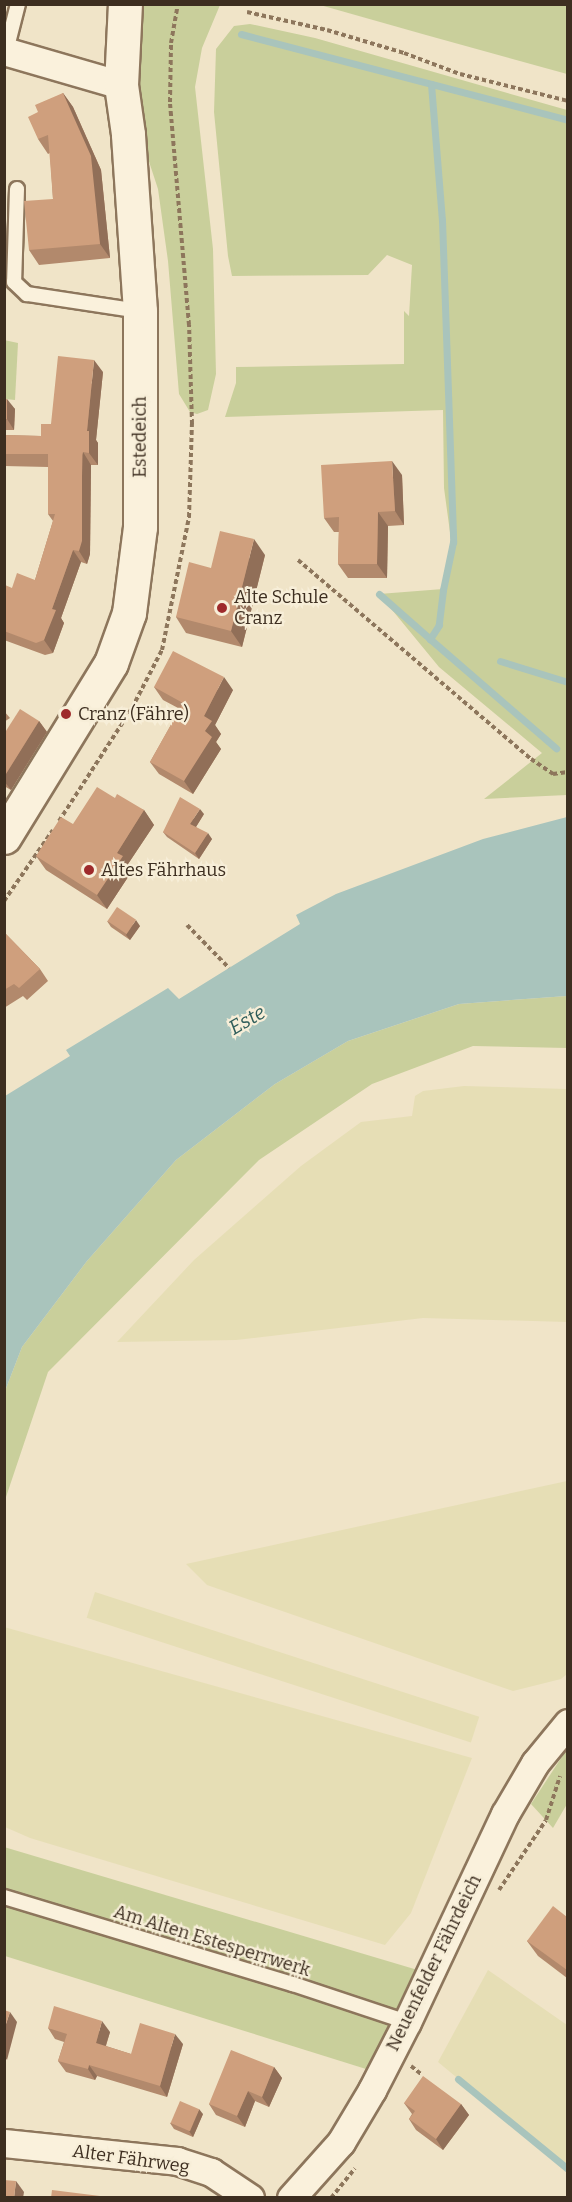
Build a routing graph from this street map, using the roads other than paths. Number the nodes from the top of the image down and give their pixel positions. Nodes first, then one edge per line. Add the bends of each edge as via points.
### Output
1 (18, 4) edge
2 (125, 4) edge
3 (5, 51) edge
4 (121, 85) junction
5 (17, 189) dead end
6 (140, 311) junction
7 (4, 837) edge
8 (567, 1722) edge
9 (4, 1897) edge
10 (407, 2022) junction
11 (4, 2143) edge
12 (250, 2198) edge
13 (291, 2198) edge

1 - 3 lane
2 - 4 street, Estedeich
3 - 4 street
4 - 6 street, Estedeich
5 - 6 lane via 14,282 27,294
6 - 7 street, Estedeich via 140,527 129,613 111,663
8 - 10 street, Neuenfelder Fährdeich via 535,1763 506,1814
9 - 10 lane, Am Alten Estesperrwerk
10 - 13 street, Neuenfelder Fährdeich via 341,2142
11 - 12 street, Alter Fährweg via 177,2161 211,2172

